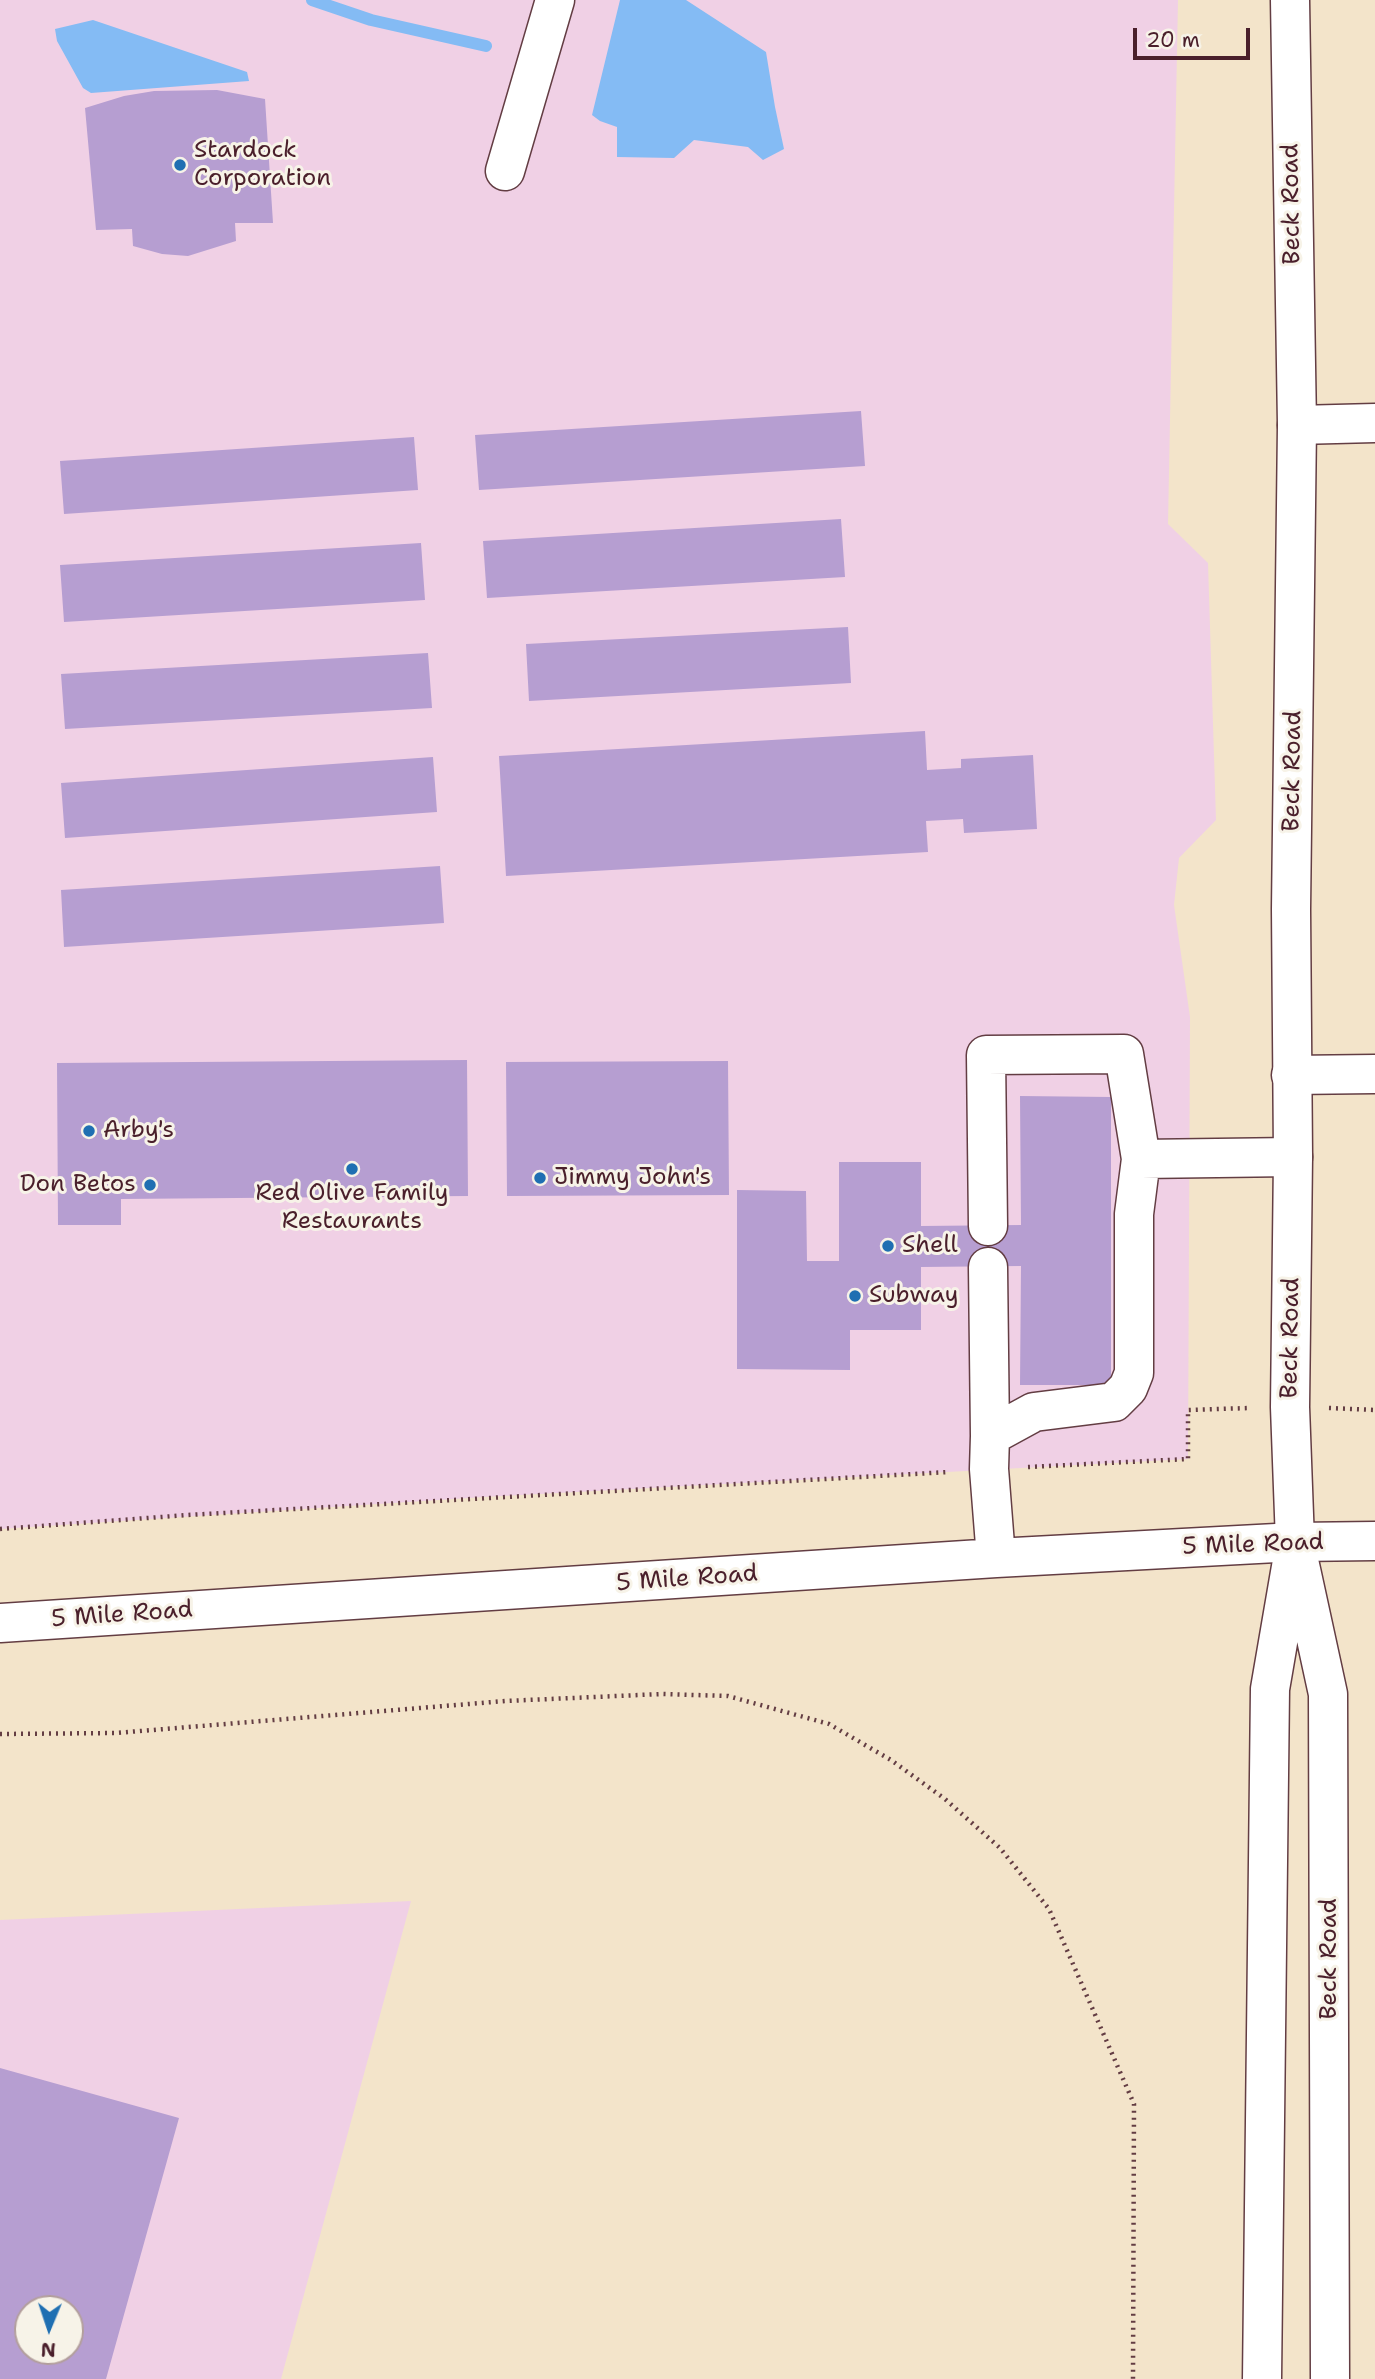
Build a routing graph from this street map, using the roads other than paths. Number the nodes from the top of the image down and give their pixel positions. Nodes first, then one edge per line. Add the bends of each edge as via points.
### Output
1 (555, 0) edge
2 (1290, 0) edge
3 (505, 171) dead end
4 (1375, 423) edge
5 (1297, 425) junction
6 (1375, 1074) edge
7 (1292, 1075) junction
8 (1293, 1157) junction
9 (1141, 1159) junction
10 (988, 1226) dead end
11 (988, 1267) dead end
12 (990, 1453) junction
13 (1375, 1541) edge
14 (1295, 1542) junction
15 (996, 1558) junction
16 (0, 1623) edge
17 (1262, 2379) edge
18 (1330, 2379) edge

1 - 3 main road
2 - 5 main road, Beck Road
4 - 5 main road
5 - 7 main road, Beck Road
6 - 7 main road
7 - 8 main road, Beck Road
8 - 9 main road
8 - 14 main road, Beck Road via 1290,1407
9 - 10 main road via 1124,1054 986,1055
9 - 12 main road via 1134,1214 1134,1373 1128,1388 1114,1402 1034,1412
11 - 12 main road
12 - 15 main road
13 - 14 main road, 5 Mile Road
14 - 15 main road, 5 Mile Road
14 - 17 main road, Beck Road via 1269,1689
14 - 18 main road, Beck Road via 1328,1694
15 - 16 main road, 5 Mile Road

